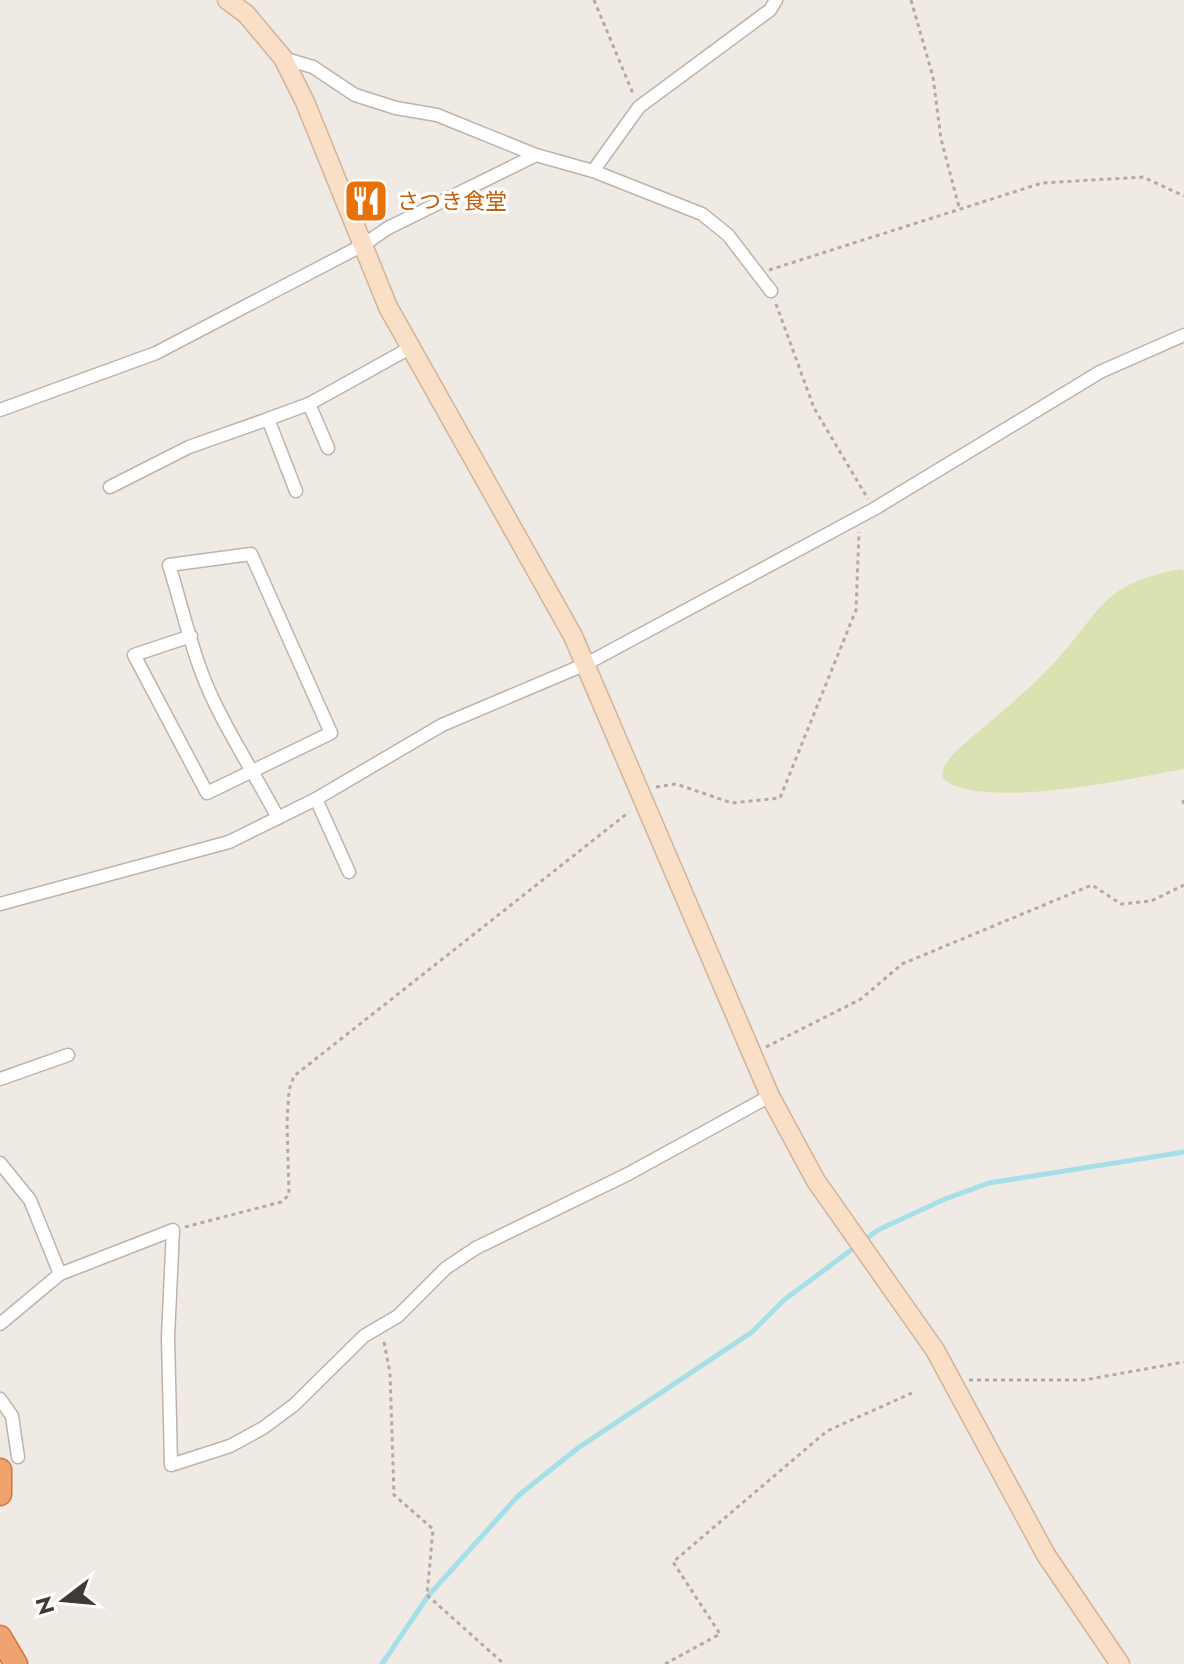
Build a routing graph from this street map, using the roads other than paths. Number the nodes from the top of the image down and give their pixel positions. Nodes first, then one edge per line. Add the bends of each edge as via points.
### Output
1 (227, 0) edge
2 (776, 0) edge
3 (283, 58) junction
4 (536, 155) junction
5 (593, 171) junction
6 (363, 245) junction
7 (771, 291) road end
8 (1184, 335) edge
9 (410, 348) junction
10 (309, 404) junction
11 (0, 410) edge
12 (271, 418) junction
13 (328, 448) dead end
14 (110, 487) dead end
15 (296, 491) dead end
16 (191, 636) junction
17 (586, 664) junction
18 (254, 771) junction
19 (316, 799) junction
20 (278, 818) junction
21 (349, 872) dead end
22 (0, 904) edge
23 (68, 1055) dead end
24 (0, 1079) edge
25 (770, 1096) junction
26 (0, 1163) edge
27 (60, 1274) junction
28 (0, 1324) edge
29 (0, 1399) edge
30 (9, 1464) edge
31 (0, 1494) edge
32 (0, 1637) edge
33 (16, 1664) edge
34 (1120, 1664) edge

1 - 3 street
2 - 5 street via 770,10 639,107
3 - 4 street via 313,67 355,95 437,115
3 - 6 street
4 - 5 street
4 - 6 street
5 - 7 street via 702,214 728,235
6 - 9 street
6 - 11 street via 156,353
8 - 17 street via 1100,372 860,517
9 - 10 street
9 - 17 street
10 - 12 street
10 - 13 street
12 - 14 street via 189,447
12 - 15 street
16 - 18 street via 202,673
16 - 18 street via 134,655 207,793
16 - 18 street via 169,565 251,554 331,733
17 - 19 street via 442,725
17 - 25 street
18 - 20 street
19 - 20 street
19 - 21 street
20 - 22 street via 229,842
23 - 24 street
25 - 27 street via 628,1174 476,1248 446,1268 398,1316 364,1336 263,1428 230,1446 171,1465 168,1337 173,1230
25 - 34 street via 816,1181 919,1324 1046,1555
26 - 27 street via 30,1200
27 - 28 street
29 - 30 street via 12,1416
30 - 31 highway
32 - 33 highway

